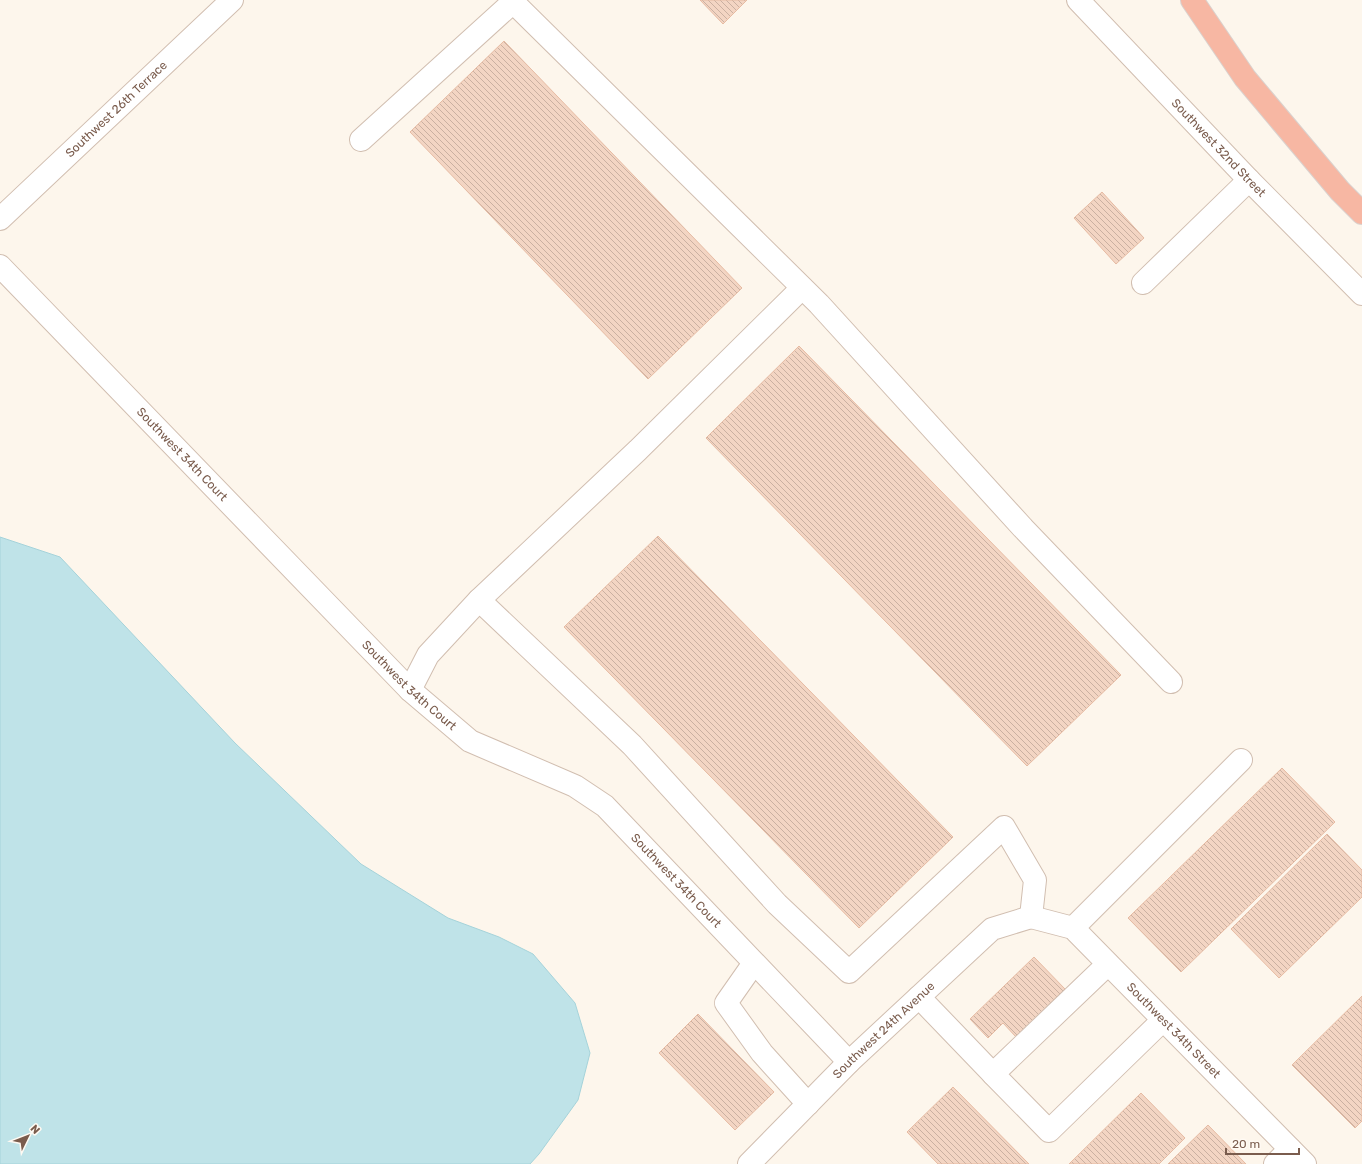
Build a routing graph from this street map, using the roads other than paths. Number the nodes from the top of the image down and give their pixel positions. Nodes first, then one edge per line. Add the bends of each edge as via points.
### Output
1 (232, 0) edge
2 (1078, 0) edge
3 (1192, 0) edge
4 (360, 140) dead end
5 (1249, 180) junction
6 (1362, 213) edge
7 (0, 219) edge
8 (0, 266) edge
9 (1143, 283) dead end
10 (802, 288) junction
11 (1362, 294) edge
12 (479, 600) junction
13 (1171, 682) dead end
14 (410, 690) junction
15 (1241, 760) dead end
16 (1031, 917) junction
17 (1073, 928) junction
18 (754, 962) junction
19 (1108, 964) junction
20 (919, 997) junction
21 (1163, 1020) junction
22 (849, 1062) junction
23 (993, 1074) junction
24 (808, 1104) junction
25 (1298, 1156) edge
26 (749, 1164) edge
27 (1275, 1164) edge

1 - 7 street, Southwest 26th Terrace
2 - 5 street, Southwest 32nd Street
3 - 6 highway via 1245,78 1340,191
4 - 10 street via 513,2
5 - 9 street
5 - 11 street, Southwest 32nd Street
8 - 14 street, Southwest 34th Court
10 - 12 street via 638,450
10 - 13 street via 1023,528
12 - 14 street via 428,655
12 - 16 street via 632,745 777,904 850,972 1004,827 1035,880
14 - 18 street, Southwest 34th Court via 470,741 575,786 605,806
15 - 17 street
16 - 17 street
16 - 20 street, Southwest 24th Avenue via 992,929
17 - 19 street, Southwest 34th Street
18 - 22 street, Southwest 34th Court
18 - 24 street via 726,1003 762,1053
19 - 21 street, Southwest 34th Street
19 - 23 street
20 - 22 street, Southwest 24th Avenue
20 - 23 street
21 - 23 street via 1049,1131
21 - 25 street, Southwest 34th Street
22 - 24 street, Southwest 24th Avenue
24 - 26 street, Southwest 24th Avenue
25 - 27 street

